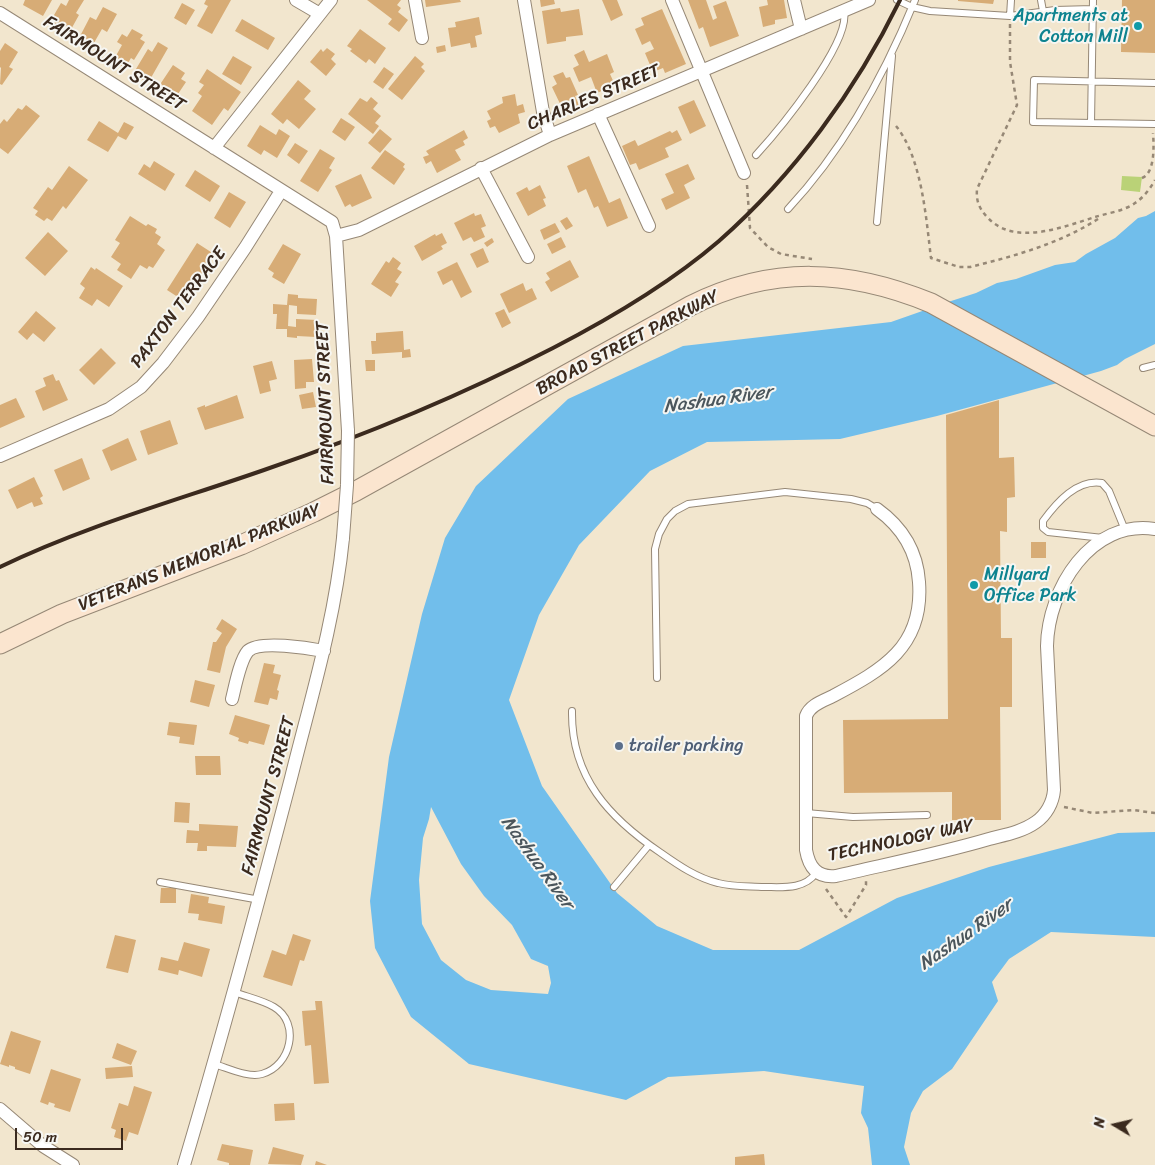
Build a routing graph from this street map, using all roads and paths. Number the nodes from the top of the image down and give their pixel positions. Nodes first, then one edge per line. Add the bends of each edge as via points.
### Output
1 (296, 0) edge
2 (331, 0) edge
3 (414, 0) edge
4 (524, 0) edge
5 (672, 0) edge
6 (794, 0) edge
7 (870, 0) edge
8 (897, 0) edge
9 (915, 0) edge
10 (1010, 0) edge
11 (1041, 0) edge
12 (1093, 0) edge
13 (912, 7) junction
14 (1093, 9) junction
15 (844, 11) junction
16 (1043, 11) junction
17 (0, 13) edge
18 (320, 14) junction
19 (1010, 16) junction
20 (801, 29) junction
21 (422, 38) dead end
22 (892, 51) junction
23 (702, 71) junction
24 (1092, 81) junction
25 (1155, 83) edge
26 (598, 114) junction
27 (886, 120) junction
28 (1091, 124) junction
29 (1154, 124) edge
30 (550, 135) junction
31 (214, 148) junction
32 (756, 156) dead end
33 (481, 168) junction
34 (744, 173) joint
35 (1142, 178) dead end
36 (1155, 180) edge
37 (280, 191) junction
38 (788, 209) dead end
39 (1104, 215) junction
40 (877, 222) dead end
41 (648, 226) dead end
42 (336, 236) junction
43 (528, 257) dead end
44 (817, 259) dead end
45 (1155, 365) edge
46 (1143, 368) dead end
47 (477, 424) joint
48 (1155, 426) edge
49 (0, 456) edge
50 (877, 508) joint
51 (1155, 529) edge
52 (1125, 530) junction
53 (1105, 538) junction
54 (0, 644) edge
55 (324, 651) junction
56 (656, 678) dead end
57 (232, 699) dead end
58 (572, 711) dead end
59 (1050, 804) junction
60 (806, 813) junction
61 (1155, 813) edge
62 (927, 815) dead end
63 (649, 845) junction
64 (864, 869) junction
65 (816, 873) junction
66 (160, 882) dead end
67 (614, 887) dead end
68 (826, 889) dead end
69 (260, 900) junction
70 (234, 992) junction
71 (214, 1064) junction
72 (0, 1109) edge
73 (73, 1165) edge
74 (184, 1165) edge

1 - 18 street
2 - 18 street
3 - 21 street
4 - 30 street via 543,112
5 - 23 street
6 - 20 street
7 - 15 street, CHARLES STREET
8 - 13 lane
9 - 13 lane
10 - 19 lane
11 - 16 lane
12 - 14 lane
13 - 19 lane
13 - 22 lane
14 - 16 lane
14 - 24 lane
15 - 20 street, CHARLES STREET
15 - 32 lane via 842,29 827,59 791,114
16 - 19 lane
17 - 31 street, FAIRMOUNT STREET
18 - 31 street
19 - 39 path via 1010,62 1017,105 977,189 977,203 992,222 1014,232 1045,231
20 - 23 street, CHARLES STREET
22 - 27 lane
22 - 38 lane via 846,135
23 - 26 street, CHARLES STREET
23 - 34 street
24 - 25 lane
24 - 28 lane
24 - 28 lane via 1034,80 1033,122
26 - 30 street, CHARLES STREET
26 - 41 street
27 - 39 path via 897,127 915,166 926,209 931,258 959,267 978,266 1065,238
27 - 40 lane
28 - 29 lane
29 - 35 path via 1153,164
30 - 33 street, CHARLES STREET
31 - 37 street, FAIRMOUNT STREET
33 - 42 street, CHARLES STREET via 359,230
33 - 43 street
34 - 44 path via 750,228 768,247 781,254
36 - 39 path via 1136,203
37 - 42 street, FAIRMOUNT STREET via 332,222
37 - 49 street, PAXTON TERRACE via 198,317 141,387 109,409
42 - 55 street, FAIRMOUNT STREET, bridge via 347,417 347,485 338,581
45 - 46 lane
47 - 48 main road, BROAD STREET PARKWAY via 726,290 772,278 808,276 874,284 931,304
47 - 54 main road, VETERANS MEMORIAL PARKWAY via 290,524 62,614
50 - 56 lane via 851,499 780,492 688,504 675,511 664,524 655,549
50 - 60 street, TECHNOLOGY WAY via 897,525 914,556 920,586 917,615 907,638 889,663 813,706 807,713
51 - 52 street
52 - 53 street
52 - 53 lane via 1109,491 1102,483 1093,482 1072,490 1043,521 1043,528 1048,532
53 - 59 street via 1070,572 1050,618 1047,646 1055,781
55 - 57 street via 252,648 244,659
55 - 69 street, FAIRMOUNT STREET
58 - 63 lane via 574,744 589,783 610,810
59 - 61 path via 1093,813 1133,810
59 - 64 street, TECHNOLOGY WAY via 1038,820 1016,831
60 - 62 lane via 853,817
60 - 65 street, TECHNOLOGY WAY via 807,857
63 - 65 lane via 690,872 724,884 791,887 808,881
63 - 67 lane
64 - 65 street, TECHNOLOGY WAY via 832,876
64 - 68 path via 866,885 846,917
66 - 69 lane
69 - 70 street, FAIRMOUNT STREET
70 - 71 street, FAIRMOUNT STREET
70 - 71 lane via 274,1007 282,1014 290,1032 290,1042 280,1062 261,1075
71 - 74 street, FAIRMOUNT STREET
72 - 73 street via 43,1146

